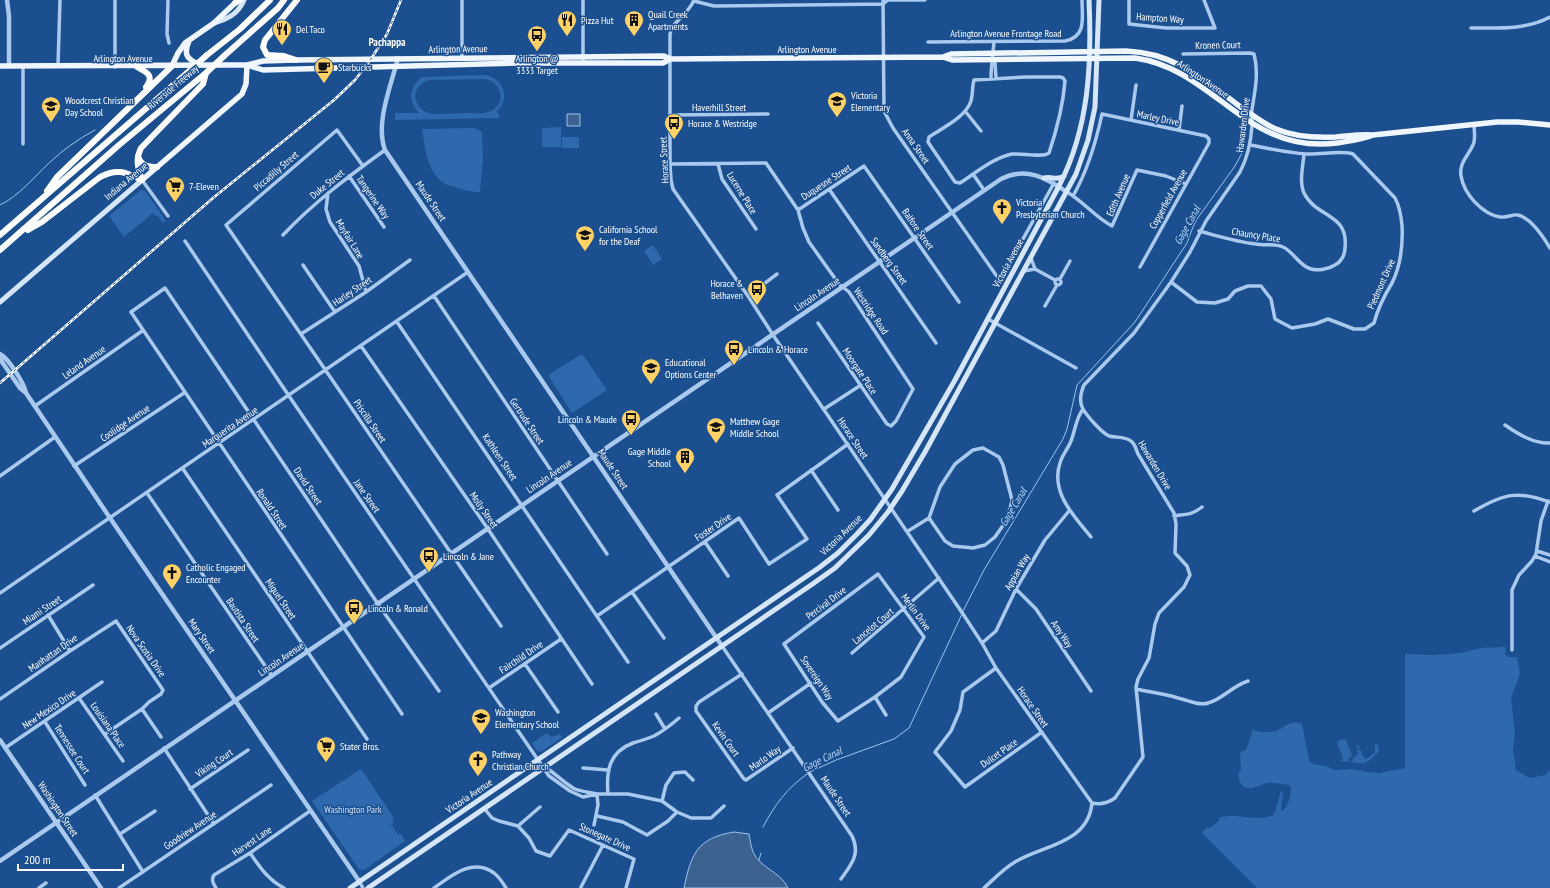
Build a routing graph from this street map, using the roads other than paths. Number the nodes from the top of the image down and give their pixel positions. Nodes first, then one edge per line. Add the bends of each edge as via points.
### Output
1 (7, 0) edge
2 (60, 0) edge
3 (115, 0) edge
4 (168, 0) edge
5 (244, 0) edge
6 (270, 0) edge
7 (284, 0) edge
8 (297, 0) edge
9 (462, 0) edge
10 (583, 0) edge
11 (694, 0) edge
12 (748, 0) edge
13 (925, 0) edge
14 (1082, 0) edge
15 (1089, 0) edge
16 (1099, 0) edge
17 (1129, 0) edge
18 (1204, 0) edge
19 (237, 1) edge
20 (883, 2) edge
21 (749, 6) junction
22 (1550, 17) edge
23 (214, 23) junction
24 (1471, 28) dead end
25 (189, 41) junction
26 (928, 42) dead end
27 (994, 42) junction
28 (169, 43) dead end
29 (1089, 51) junction
30 (1098, 51) junction
31 (993, 52) junction
32 (1183, 54) dead end
33 (1253, 54) joint
34 (462, 57) junction
35 (943, 57) junction
36 (398, 58) junction
37 (884, 58) junction
38 (1089, 58) junction
39 (1098, 58) junction
40 (582, 59) junction
41 (670, 59) junction
42 (993, 59) junction
43 (296, 60) junction
44 (462, 64) junction
45 (247, 65) junction
46 (0, 66) edge
47 (9, 66) junction
48 (23, 66) junction
49 (58, 66) junction
50 (172, 66) junction
51 (202, 66) junction
52 (115, 67) junction
53 (137, 67) junction
54 (396, 67) junction
55 (206, 72) junction
56 (994, 78) junction
57 (1136, 85) dead end
58 (140, 96) junction
59 (1182, 106) dead end
60 (965, 111) junction
61 (768, 114) dead end
62 (1252, 114) junction
63 (671, 115) junction
64 (1131, 120) junction
65 (1252, 124) junction
66 (1474, 124) junction
67 (1550, 126) edge
68 (337, 130) joint
69 (1179, 130) junction
70 (981, 131) dead end
71 (1373, 136) junction
72 (1209, 139) joint
73 (23, 144) dead end
74 (1250, 145) junction
75 (385, 150) junction
76 (138, 154) junction
77 (1304, 154) junction
78 (670, 164) junction
79 (718, 164) junction
80 (363, 166) junction
81 (864, 166) joint
82 (157, 167) junction
83 (973, 174) junction
84 (349, 176) junction
85 (1064, 176) junction
86 (1044, 178) junction
87 (142, 180) junction
88 (1054, 183) junction
89 (1186, 184) junction
90 (1059, 186) junction
91 (829, 189) junction
92 (984, 190) junction
93 (1067, 192) junction
94 (328, 193) junction
95 (1074, 196) junction
96 (37, 202) junction
97 (798, 210) junction
98 (952, 212) junction
99 (168, 216) dead end
100 (226, 225) joint
101 (1112, 226) joint
102 (384, 227) dead end
103 (756, 229) dead end
104 (1199, 231) junction
105 (0, 235) edge
106 (283, 235) dead end
107 (18, 236) junction
108 (915, 238) junction
109 (185, 241) dead end
110 (1550, 248) edge
111 (0, 250) edge
112 (1031, 258) junction
113 (410, 260) dead end
114 (1070, 261) dead end
115 (879, 262) junction
116 (303, 265) dead end
117 (1140, 267) dead end
118 (1035, 269) junction
119 (1024, 271) junction
120 (468, 272) junction
121 (777, 274) dead end
122 (1060, 278) junction
123 (1000, 279) junction
124 (1055, 280) junction
125 (1171, 282) junction
126 (998, 284) dead end
127 (1057, 284) junction
128 (843, 287) junction
129 (366, 292) junction
130 (434, 296) junction
131 (748, 296) junction
132 (0, 302) edge
133 (959, 302) dead end
134 (1045, 306) dead end
135 (131, 312) joint
136 (335, 312) junction
137 (988, 319) junction
138 (397, 322) junction
139 (995, 322) junction
140 (818, 323) dead end
141 (142, 331) junction
142 (301, 334) junction
143 (773, 334) junction
144 (936, 343) dead end
145 (361, 346) junction
146 (0, 354) edge
147 (0, 359) edge
148 (1076, 368) dead end
149 (326, 370) junction
150 (860, 385) junction
151 (26, 393) junction
152 (184, 393) junction
153 (289, 396) junction
154 (35, 406) junction
155 (824, 409) junction
156 (1083, 409) junction
157 (254, 420) junction
158 (891, 426) joint
159 (1506, 426) dead end
160 (55, 437) junction
161 (1550, 443) edge
162 (218, 444) junction
163 (848, 444) junction
164 (594, 457) junction
165 (74, 466) junction
166 (182, 469) junction
167 (811, 470) junction
168 (0, 476) edge
169 (558, 481) junction
170 (147, 493) junction
171 (885, 499) junction
172 (1549, 502) edge
173 (523, 505) junction
174 (1202, 507) dead end
175 (891, 508) junction
176 (838, 510) dead end
177 (1069, 511) junction
178 (1474, 511) dead end
179 (1174, 516) junction
180 (110, 518) junction
181 (929, 518) junction
182 (488, 529) junction
183 (908, 531) junction
184 (1091, 537) dead end
185 (705, 542) junction
186 (1537, 551) junction
187 (452, 554) junction
188 (607, 554) dead end
189 (1535, 556) junction
190 (1550, 556) edge
191 (1550, 562) edge
192 (669, 567) junction
193 (878, 574) joint
194 (728, 576) dead end
195 (939, 578) junction
196 (415, 579) junction
197 (92, 584) dead end
198 (1016, 589) junction
199 (632, 592) junction
200 (0, 593) edge
201 (378, 604) junction
202 (904, 609) junction
203 (48, 615) junction
204 (597, 616) junction
205 (116, 621) joint
206 (501, 626) dead end
207 (343, 628) junction
208 (664, 638) dead end
209 (717, 638) junction
210 (561, 639) junction
211 (982, 643) junction
212 (784, 644) joint
213 (722, 646) junction
214 (0, 648) edge
215 (1512, 650) dead end
216 (70, 651) junction
217 (307, 652) junction
218 (852, 653) dead end
219 (628, 662) dead end
220 (525, 664) junction
221 (996, 668) junction
222 (742, 674) junction
223 (272, 676) junction
224 (1248, 681) dead end
225 (102, 682) dead end
226 (810, 683) junction
227 (592, 684) dead end
228 (489, 688) junction
229 (1136, 689) junction
230 (440, 691) dead end
231 (1091, 691) dead end
232 (875, 697) junction
233 (80, 698) junction
234 (0, 699) edge
235 (235, 701) junction
236 (142, 710) junction
237 (558, 712) dead end
238 (768, 713) junction
239 (402, 714) dead end
240 (656, 714) dead end
241 (886, 715) dead end
242 (679, 718) dead end
243 (838, 721) joint
244 (45, 722) junction
245 (665, 729) junction
246 (1042, 732) junction
247 (105, 734) junction
248 (161, 737) dead end
249 (367, 738) dead end
250 (0, 740) edge
251 (5, 748) junction
252 (164, 748) junction
253 (793, 748) junction
254 (248, 750) dead end
255 (538, 760) junction
256 (124, 761) dead end
257 (544, 767) junction
258 (583, 768) dead end
259 (608, 770) junction
260 (693, 780) dead end
261 (746, 780) joint
262 (85, 785) dead end
263 (271, 785) dead end
264 (190, 789) junction
265 (597, 794) junction
266 (608, 794) junction
267 (95, 796) junction
268 (662, 801) junction
269 (1092, 803) junction
270 (1098, 804) junction
271 (724, 806) dead end
272 (540, 807) dead end
273 (484, 808) junction
274 (1091, 809) junction
275 (155, 811) dead end
276 (310, 811) junction
277 (677, 812) junction
278 (596, 816) junction
279 (57, 822) junction
280 (214, 824) junction
281 (594, 825) dead end
282 (518, 826) junction
283 (120, 834) junction
284 (603, 845) junction
285 (250, 853) junction
286 (0, 861) edge
287 (143, 872) junction
288 (841, 879) dead end
289 (359, 882) junction
290 (46, 883) dead end
291 (581, 887) edge
292 (39, 888) edge
293 (101, 888) edge
294 (119, 888) edge
295 (216, 888) edge
296 (284, 888) edge
297 (350, 888) edge
298 (363, 888) edge
299 (368, 888) edge
300 (434, 888) edge
301 (506, 888) edge
302 (626, 888) edge
303 (984, 888) edge

1 - 47 street
2 - 49 street
3 - 52 street
4 - 28 street
5 - 23 main road via 237,12
6 - 96 highway, Riverside Freeway, bridge via 240,29
7 - 55 highway, Riverside Freeway, bridge
8 - 43 highway via 265,40 263,47 267,55
9 - 34 street
10 - 40 street
11 - 21 street via 714,6
11 - 41 street, Horace Street via 672,27
12 - 21 street
13 - 20 street
14 - 27 street, Arlington Avenue Frontage Road via 1082,25 1080,32 1072,40
15 - 29 main road, Victoria Avenue
16 - 30 main road, Victoria Avenue
17 - 18 street, Hampton Way via 1129,24 1166,28 1215,28
19 - 23 main road
20 - 21 street
20 - 37 street, Anna Street
22 - 24 street via 1516,28
23 - 25 main road
25 - 50 main road via 180,49
25 - 51 main road via 187,57
26 - 27 street, Arlington Avenue Frontage Road
27 - 31 street
29 - 30 main road, Arlington Avenue
29 - 31 main road, Arlington Avenue
29 - 38 main road, Victoria Avenue
30 - 39 main road, Victoria Avenue
30 - 62 main road, Arlington Avenue via 1136,51 1172,60
31 - 35 main road, Arlington Avenue via 951,54
31 - 42 street
32 - 33 street, Kronen Court
33 - 62 street, Hawarden Drive via 1256,81
34 - 36 main road, Arlington Avenue
34 - 40 main road, Arlington Avenue
34 - 44 street
35 - 37 main road, Arlington Avenue
35 - 42 main road, Arlington Avenue via 952,60
36 - 43 main road, Arlington Avenue
36 - 54 street, Maude Street
37 - 41 main road, Arlington Avenue
37 - 98 street, Anna Street via 884,111 893,128
38 - 39 main road, Arlington Avenue
38 - 42 main road, Arlington Avenue
38 - 85 main road, Victoria Avenue via 1084,118
39 - 65 main road, Arlington Avenue via 1136,58 1163,64 1176,70
39 - 93 main road, Victoria Avenue via 1091,130
40 - 41 main road, Arlington Avenue via 664,56
40 - 44 main road, Arlington Avenue
41 - 63 street, Horace Street
42 - 56 street
43 - 45 main road, Arlington Avenue via 263,61
44 - 54 main road, Arlington Avenue
45 - 51 main road, Arlington Avenue
45 - 54 main road, Arlington Avenue via 263,70
45 - 82 main road, Indiana Avenue via 246,84 242,94
46 - 47 main road, Arlington Avenue
47 - 48 main road, Arlington Avenue
48 - 49 main road, Arlington Avenue
48 - 73 street
49 - 52 main road, Arlington Avenue
50 - 51 main road, Arlington Avenue
50 - 53 main road, Arlington Avenue
50 - 58 highway
52 - 53 main road, Arlington Avenue
53 - 58 highway via 150,76 150,82
54 - 75 street, Maude Street via 383,117 382,136
55 - 76 highway via 202,84 140,148
55 - 107 highway, Riverside Freeway via 119,145
56 - 60 street via 974,80 971,101
56 - 83 street via 1063,78 1065,81 1059,122 1049,153 1046,155 1023,153 1007,156
57 - 64 street
58 - 96 highway via 58,177
59 - 69 street
60 - 70 street
60 - 83 street via 929,137 928,142 955,182 960,182
61 - 63 street, Haverhill Street
62 - 65 street, Hawarden Drive
62 - 71 main road, Arlington Avenue via 1276,129 1296,135 1324,138 1362,134
63 - 78 street, Horace Street
64 - 69 street, Marley Drive
64 - 95 street, Marley Drive via 1102,114 1097,138
65 - 71 main road, Arlington Avenue via 1285,140 1308,144 1330,144
65 - 74 street, Hawarden Drive
66 - 67 main road, Arlington Avenue via 1507,121
66 - 71 main road, Arlington Avenue
66 - 110 street via 1473,146 1464,157 1461,167 1461,176 1469,194 1487,213 1499,217 1518,215 1536,229
68 - 80 street, Tangerine Way
68 - 100 street, Piccadilly Street
69 - 72 street, Marley Drive via 1206,136
72 - 89 street, Copperfield Avenue
74 - 77 street, Piedmont Drive
74 - 104 street, Hawarden Drive via 1245,164
75 - 80 street, Duke Street
75 - 120 street, Maude Street
76 - 82 highway via 140,162 144,165
76 - 87 highway via 138,168
77 - 104 street, Chauncy Place via 1302,181 1310,204 1340,224 1346,236 1344,253 1334,266 1322,270 1311,269 1282,246 1242,242
77 - 125 street, Piedmont Drive via 1353,154 1395,198 1400,207 1403,241 1401,258 1374,323 1365,329 1354,329 1328,319 1292,328 1275,319 1271,299 1261,286 1248,286 1235,291 1228,299 1215,303 1197,302
78 - 79 street, Westridge Road
78 - 131 street, Horace Street via 673,189
79 - 97 street, Westridge Road via 766,163
79 - 103 street, Lucerne Place via 722,179
80 - 84 street, Duke Street
81 - 91 street, Duquesne Street
81 - 108 street, Balfore Street
82 - 87 main road, Indiana Avenue
83 - 92 street
84 - 94 street, Duke Street
84 - 102 street, Tangerine Way
85 - 86 main road via 1058,179
85 - 90 main road, Victoria Avenue
86 - 88 street, Lincoln Avenue
86 - 92 street, Lincoln Avenue via 1029,173 1013,174
87 - 99 street
87 - 107 highway via 115,171 106,174 42,222
87 - 132 main road, Indiana Avenue
88 - 90 street, Lincoln Avenue
88 - 123 street
89 - 101 street, Edith Avenue via 1137,170
89 - 117 street, Copperfield Avenue
90 - 93 street, Lincoln Avenue
90 - 137 main road, Victoria Avenue
91 - 97 street, Duquesne Street
91 - 115 street, Sandberg Street
92 - 98 street, Lincoln Avenue
93 - 95 street, Lincoln Avenue
93 - 112 main road, Victoria Avenue
94 - 106 street, Duke Street
94 - 129 street, Mayfair Lane via 326,209 330,222 358,266
95 - 101 street, Lincoln Avenue
96 - 105 highway, Riverside Freeway
97 - 128 street, Westridge Road via 809,242
98 - 108 street, Lincoln Avenue
98 - 123 street, Anna Street
100 - 142 street, Priscilla Street
104 - 125 street, Hawarden Drive via 1190,252
107 - 111 highway, Riverside Freeway
108 - 115 street, Lincoln Avenue
108 - 133 street, Balfore Street
109 - 153 street, Jane Street
112 - 118 street
112 - 119 main road, Victoria Avenue
113 - 129 street, Harley Street
114 - 122 street
115 - 128 street, Lincoln Avenue
115 - 144 street, Sandberg Street
116 - 136 street
118 - 119 street
118 - 124 street
119 - 139 main road, Victoria Avenue
120 - 130 street, Marguerita Avenue
120 - 164 street, Maude Street
121 - 131 street
122 - 124 street
122 - 127 street via 1062,283
123 - 126 street
124 - 127 street
125 - 156 street, Hawarden Drive via 1134,333 1084,385 1081,396
127 - 134 street
128 - 143 street, Lincoln Avenue
128 - 158 street, Westridge Road via 849,292 913,388
129 - 136 street, Harley Street
130 - 138 street, Marguerita Avenue
130 - 169 street, Gertrude Street
131 - 143 street, Horace Street
135 - 141 street, Ronald Street
135 - 157 street, David Street via 165,288
136 - 142 street, Harley Street
137 - 139 street
137 - 171 main road, Victoria Avenue
138 - 145 street, Marguerita Avenue
138 - 173 street, Kathleen Street
139 - 148 street
139 - 175 main road, Victoria Avenue via 925,452
140 - 150 street, Moorgate Place
141 - 152 street, Ronald Street
141 - 154 street, Leland Avenue
142 - 149 street, Priscilla Street
143 - 155 street, Horace Street
143 - 164 street, Lincoln Avenue
145 - 149 street, Marguerita Avenue
145 - 182 street, Molly Street
146 - 151 street, Mary Street via 25,386
147 - 151 street, Mary Street
149 - 153 street, Marguerita Avenue
149 - 187 street, Priscilla Street
150 - 155 street
150 - 158 street, Moorgate Place
151 - 154 street, Mary Street
152 - 162 street, Ronald Street
152 - 165 street, Coolidge Avenue
153 - 157 street, Marguerita Avenue
153 - 196 street, Jane Street
154 - 160 street, Mary Street
155 - 163 street, Horace Street
156 - 177 street via 1059,464 1060,493
156 - 179 street, Hawarden Drive via 1104,433 1126,438 1134,444
157 - 162 street, Marguerita Avenue
157 - 201 street, David Street
159 - 161 street via 1527,438
160 - 165 street, Mary Street
160 - 168 street
162 - 166 street, Marguerita Avenue
162 - 207 street, Ronald Street
163 - 167 street, Foster Drive
163 - 171 street, Horace Street
164 - 169 street, Lincoln Avenue
164 - 192 street, Maude Street
165 - 180 street, Mary Street
166 - 170 street, Marguerita Avenue
166 - 217 street, Miguel Street
167 - 176 street
167 - 185 street, Foster Drive via 777,495 807,539 769,564 738,518
169 - 173 street, Lincoln Avenue
169 - 188 street, Gertrude Street
170 - 180 street, Marguerita Avenue
170 - 223 street, Bautista Street
171 - 175 street, Horace Street
171 - 209 main road, Victoria Avenue via 870,520 838,553
172 - 178 street via 1533,496 1510,495 1487,503
172 - 186 street via 1541,521
173 - 182 street, Lincoln Avenue
173 - 204 street, Kathleen Street
174 - 179 street via 1194,513
175 - 183 street, Horace Street
175 - 213 main road, Victoria Avenue via 869,535 835,568
177 - 184 street
177 - 198 street, Appian Way via 1045,540
179 - 229 street, Hawarden Drive via 1175,554 1187,566 1190,575 1184,587 1159,613 1150,658 1138,679
180 - 200 street, Marguerita Avenue
180 - 235 street, Mary Street
181 - 181 street via 946,541 953,546 973,548 985,545 995,537 1004,524 1012,500 1003,465 998,457 983,448 973,450 955,464 940,487
181 - 183 street
182 - 187 street, Lincoln Avenue
182 - 210 street, Molly Street
183 - 195 street, Horace Street
185 - 192 street, Foster Drive
185 - 194 street
186 - 189 street
186 - 190 street
187 - 196 street, Lincoln Avenue
187 - 206 street, Priscilla Street
189 - 191 street
189 - 215 street via 1519,575 1512,590
192 - 199 street, Foster Drive
192 - 209 street, Maude Street
193 - 202 street, Merlin Drive
193 - 212 street, Percival Drive
195 - 202 street, Lancelot Court
195 - 211 street, Horace Street
196 - 201 street, Lincoln Avenue
196 - 228 street, Jane Street
197 - 203 street, Miami Street
198 - 211 street, Appian Way via 996,630
198 - 231 street, Amy Way via 1036,609
199 - 204 street, Foster Drive
199 - 208 street
201 - 207 street, Lincoln Avenue
201 - 230 street, David Street
202 - 218 street, Lancelot Court
202 - 232 street, Merlin Drive via 924,637 901,677
203 - 214 street, Miami Street
203 - 216 street
204 - 219 street, Kathleen Street
205 - 216 street, Manhattan Drive
205 - 236 street, Nova Scotia Drive via 162,690 161,694
207 - 217 street, Lincoln Avenue
207 - 239 street, Ronald Street
209 - 213 street, Maude Street
209 - 255 main road, Victoria Avenue
210 - 220 street, Fairchild Drive
210 - 227 street, Molly Street
211 - 221 street, Horace Street
212 - 226 street, Sovereign Way
213 - 222 street, Maude Street
213 - 257 main road, Victoria Avenue
216 - 234 street, Manhattan Drive
217 - 223 street, Lincoln Avenue
217 - 249 street, Miguel Street
220 - 228 street, Fairchild Drive
220 - 237 street
221 - 246 street, Horace Street
221 - 246 street, Dulcet Place via 963,692 960,710 951,732 935,752 965,787
222 - 238 street, Maude Street
222 - 261 street, Kevin Court via 699,702 696,711
223 - 235 street, Lincoln Avenue
224 - 229 street via 1207,704
225 - 233 street, New Mexico Drive
226 - 238 street
226 - 243 street, Sovereign Way
228 - 255 street, Jane Street
229 - 270 street, Hawarden Drive via 1143,757 1115,798
232 - 241 street
232 - 243 street, Merlin Drive
233 - 244 street, New Mexico Drive
233 - 247 street, Louisiana Place
235 - 252 street, Lincoln Avenue
235 - 276 street, Mary Street
236 - 247 street
236 - 248 street
238 - 253 street, Maude Street
240 - 245 street
242 - 245 street
244 - 251 street, New Mexico Drive
244 - 262 street, Tennessee Court
245 - 259 street via 624,748 613,759
246 - 269 street, Horace Street
247 - 256 street, Louisiana Place
250 - 251 street, Washington Street
251 - 279 street, Washington Street
252 - 264 street
252 - 267 street, Lincoln Avenue
253 - 261 street, Marlo Way
253 - 288 street, Maude Street via 855,843 855,859
254 - 264 street, Viking Court
255 - 257 street, Jane Street
255 - 289 main road, Victoria Avenue
257 - 265 street via 574,788
257 - 265 street via 554,781 570,792 583,797
257 - 273 main road, Victoria Avenue
258 - 259 street
259 - 266 street
260 - 268 street via 685,772 674,773 666,785
263 - 280 street, Goodview Avenue
264 - 280 street
265 - 266 street
265 - 278 street
266 - 268 street via 628,794
267 - 279 street, Lincoln Avenue
267 - 283 street
268 - 277 street
269 - 270 street
269 - 274 street, Hawarden Drive
270 - 274 street, Hawarden Drive via 1094,810
271 - 277 street via 711,818 705,819 691,818
272 - 282 street
273 - 282 street via 492,818
273 - 299 main road, Victoria Avenue
274 - 303 street, Hawarden Drive via 1077,834 1014,862
275 - 283 street
276 - 285 street, Harvest Lane
276 - 289 street, Mary Street
277 - 278 street via 647,835 623,822
278 - 281 street
279 - 286 street, Lincoln Avenue
279 - 293 street, Washington Street
280 - 287 street, Goodview Avenue
282 - 284 street, Stonegate Drive via 536,851 550,856 569,830
283 - 287 street
284 - 291 street
284 - 302 street, Stonegate Drive via 634,859
285 - 295 street, Harvest Lane via 214,875 212,882
285 - 296 street via 263,872
287 - 294 street, Goodview Avenue
289 - 297 main road, Victoria Avenue
289 - 298 street, Mary Street
290 - 292 street
300 - 301 street via 470,867 485,868 494,872

